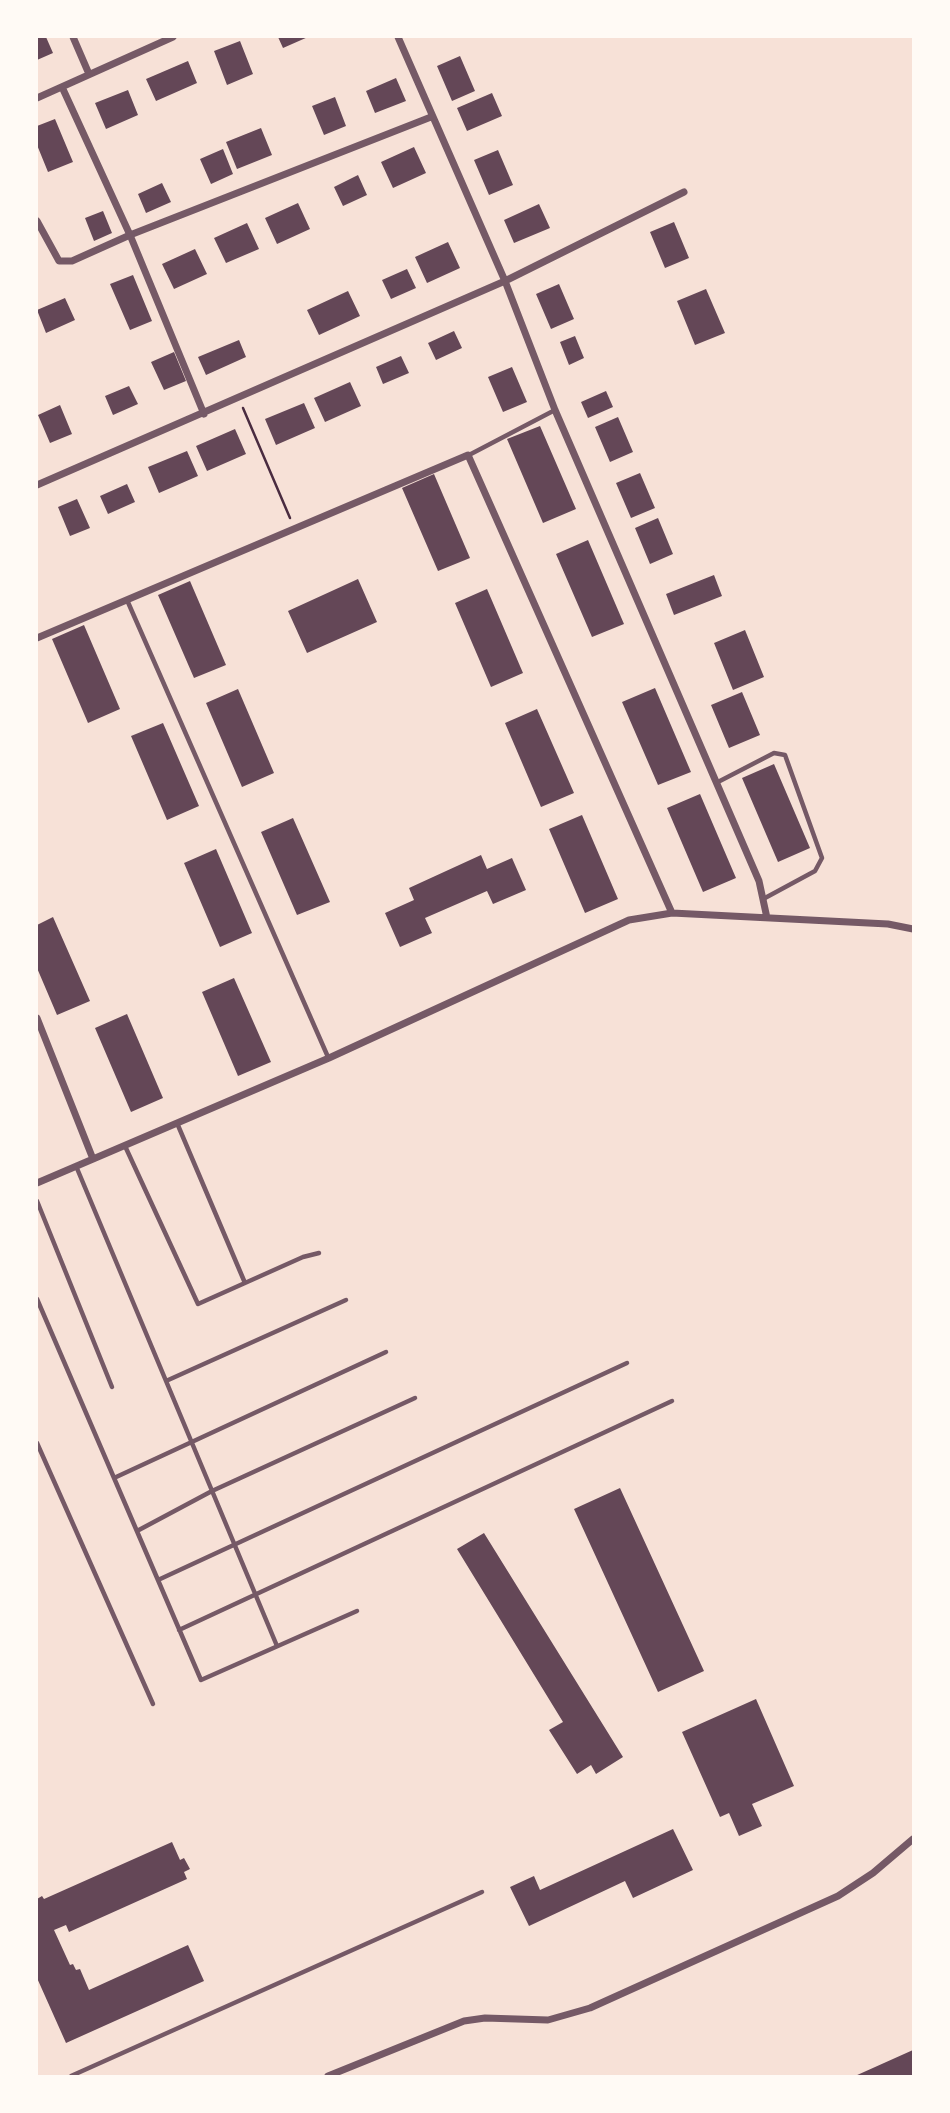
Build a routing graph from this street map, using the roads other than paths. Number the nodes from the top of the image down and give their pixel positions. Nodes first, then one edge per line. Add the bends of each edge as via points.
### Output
1 (74, 37) edge
2 (173, 37) edge
3 (398, 37) edge
4 (89, 74) junction
5 (62, 88) junction
6 (37, 98) edge
7 (431, 117) junction
8 (684, 192) dead end
9 (37, 221) edge
10 (130, 235) junction
11 (505, 281) junction
12 (555, 410) junction
13 (204, 414) junction
14 (468, 455) junction
15 (37, 485) edge
16 (127, 600) junction
17 (37, 638) edge
18 (716, 783) junction
19 (765, 898) junction
20 (672, 913) junction
21 (766, 918) junction
22 (913, 929) edge
23 (37, 1018) edge
24 (328, 1058) junction
25 (177, 1122) junction
26 (125, 1145) junction
27 (93, 1159) junction
28 (76, 1166) junction
29 (37, 1183) edge
30 (37, 1201) edge
31 (319, 1253) dead end
32 (245, 1283) junction
33 (37, 1299) edge
34 (346, 1300) dead end
35 (386, 1352) dead end
36 (627, 1363) dead end
37 (166, 1381) junction
38 (111, 1387) dead end
39 (415, 1398) dead end
40 (672, 1401) dead end
41 (191, 1441) junction
42 (37, 1443) edge
43 (114, 1478) junction
44 (212, 1491) junction
45 (137, 1531) junction
46 (235, 1545) junction
47 (158, 1580) junction
48 (255, 1594) junction
49 (357, 1611) dead end
50 (179, 1630) junction
51 (277, 1646) junction
52 (153, 1704) dead end
53 (913, 1839) edge
54 (482, 1892) dead end
55 (71, 2076) edge
56 (328, 2076) edge

1 - 4 street
2 - 4 street
3 - 7 street
4 - 5 street
5 - 6 street
5 - 10 street
7 - 10 street
7 - 11 street
8 - 11 street
9 - 10 street via 59,261 96,253
10 - 13 street
11 - 12 street
11 - 13 street
12 - 14 lane
12 - 18 street
13 - 15 street
14 - 16 street
14 - 20 street
16 - 17 street
16 - 24 lane
18 - 19 street
18 - 19 lane via 774,753 785,755 821,858 815,871
19 - 21 street
20 - 21 street
20 - 24 street via 629,920
21 - 22 street
23 - 27 street
24 - 25 street
25 - 26 street
25 - 32 lane
26 - 27 street
26 - 32 lane via 198,1304
27 - 28 street
28 - 29 street
28 - 37 lane
30 - 38 lane
31 - 32 lane
33 - 43 lane
34 - 37 lane
35 - 41 lane
36 - 46 lane
37 - 41 lane
39 - 44 lane
40 - 48 lane
41 - 43 lane
41 - 44 lane
42 - 52 lane
43 - 45 lane
44 - 45 lane
44 - 46 lane
45 - 47 lane
46 - 47 lane
46 - 48 lane
47 - 50 lane
48 - 50 lane
48 - 51 lane
49 - 51 lane
50 - 51 lane via 201,1680
53 - 56 street via 838,1896 590,2008 548,2021 464,2021
54 - 55 lane

